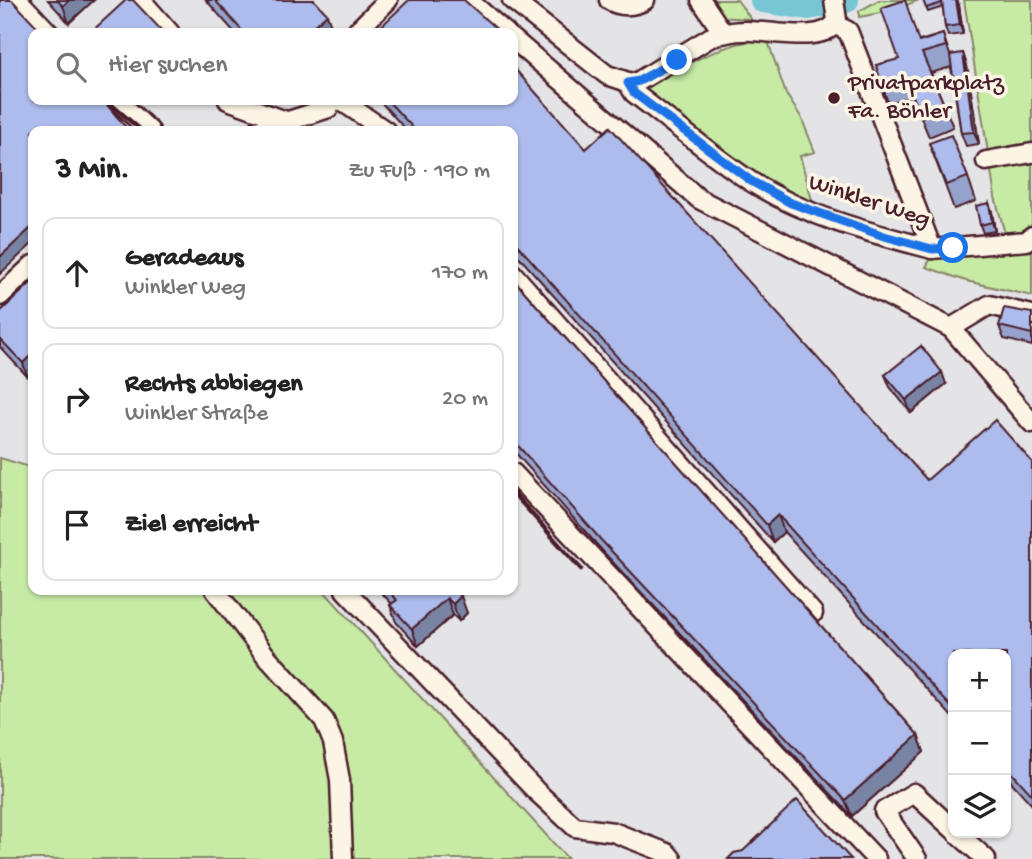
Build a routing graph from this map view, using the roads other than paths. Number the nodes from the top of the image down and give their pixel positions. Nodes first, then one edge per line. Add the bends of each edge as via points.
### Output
1 (18, 0) edge
2 (141, 0) edge
3 (388, 0) edge
4 (468, 0) edge
5 (512, 0) edge
6 (609, 0) edge
7 (645, 0) edge
8 (701, 0) edge
9 (836, 14) edge
10 (44, 28) edge
11 (166, 28) edge
12 (360, 28) edge
13 (500, 28) edge
14 (723, 33) junction
15 (518, 43) edge
16 (628, 83) junction
17 (122, 105) edge
18 (242, 105) edge
19 (330, 105) edge
20 (347, 105) edge
21 (286, 121) junction
22 (145, 126) edge
23 (272, 126) edge
24 (379, 126) edge
25 (1032, 153) edge
26 (986, 161) dead end
27 (1032, 236) edge
28 (932, 249) junction
29 (28, 270) edge
30 (518, 280) edge
31 (0, 296) edge
32 (1032, 315) edge
33 (951, 328) junction
34 (1032, 423) edge
35 (518, 478) edge
36 (219, 595) edge
37 (350, 595) edge
38 (813, 613) edge
39 (948, 825) edge
40 (963, 838) edge
41 (343, 859) edge
42 (672, 859) edge
43 (876, 859) edge
44 (917, 859) edge
45 (986, 859) edge

1 - 10 street
2 - 11 street
3 - 12 street
4 - 13 street
5 - 16 street, Winkler Weg via 607,75
6 - 7 street via 616,5
8 - 14 street
9 - 14 street via 825,33
9 - 28 street, Winkler Weg via 849,31
14 - 16 street
15 - 33 street via 699,199
16 - 28 street, Winkler Weg via 634,93 751,181 791,203
17 - 22 street
18 - 21 street
19 - 21 street
20 - 24 street
21 - 23 street
25 - 26 street
27 - 28 street via 1027,241
29 - 31 street
30 - 38 street
32 - 33 street via 989,305
33 - 34 street
35 - 43 street via 808,796
36 - 41 street via 324,720 340,780
37 - 42 street via 575,827 613,832
39 - 44 street via 914,793 884,811
40 - 45 street

